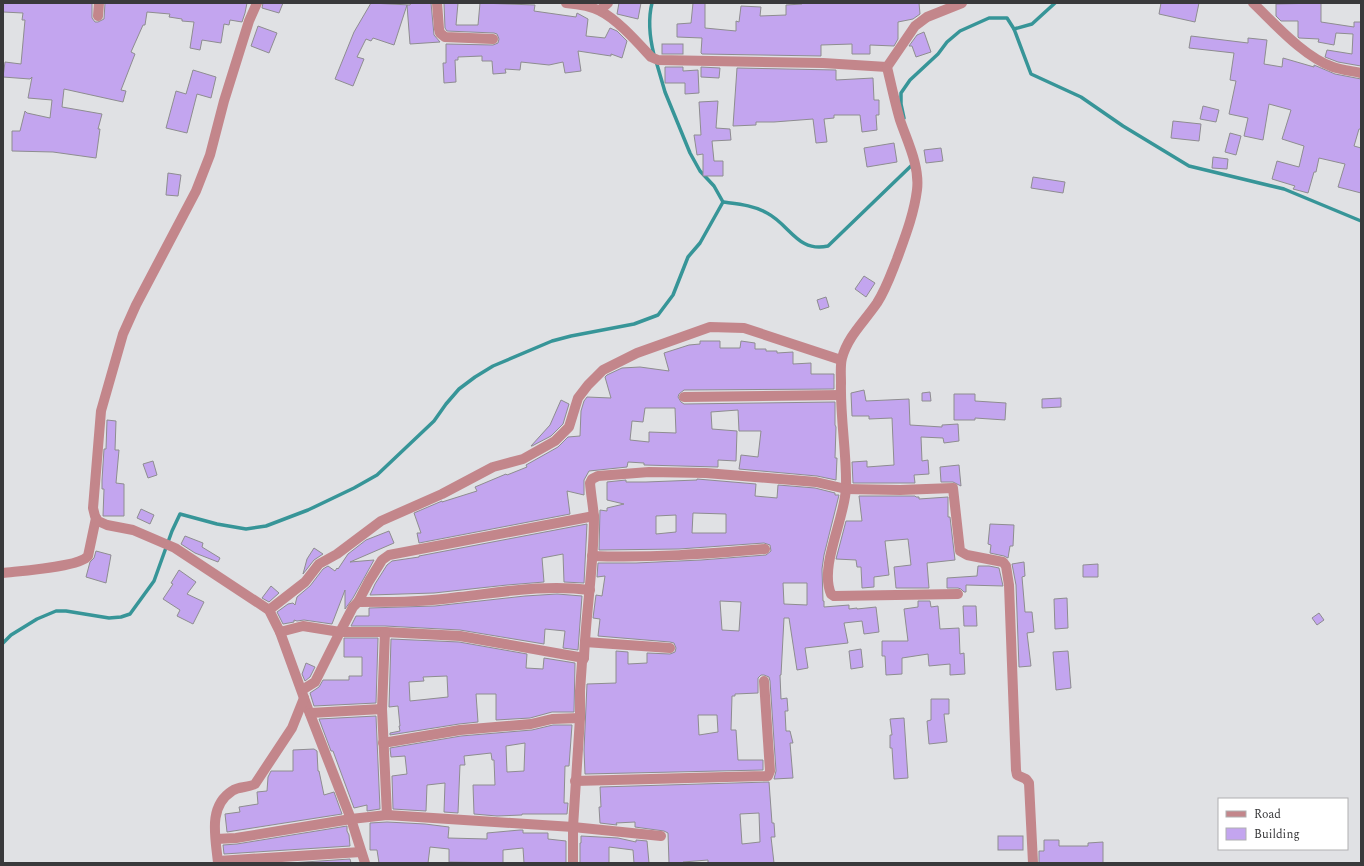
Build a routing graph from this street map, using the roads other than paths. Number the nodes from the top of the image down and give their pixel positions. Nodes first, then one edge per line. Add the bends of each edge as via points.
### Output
1 (99, 3) edge
2 (257, 3) edge
3 (437, 3) edge
4 (566, 3) edge
5 (608, 3) edge
6 (962, 3) edge
7 (1253, 3) edge
8 (600, 10) junction
9 (98, 16) dead end
10 (493, 39) dead end
11 (887, 67) junction
12 (1361, 73) edge
13 (841, 360) junction
14 (840, 395) junction
15 (684, 397) dead end
16 (846, 489) junction
17 (594, 516) junction
18 (96, 518) junction
19 (765, 549) dead end
20 (592, 556) junction
21 (3, 573) edge
22 (590, 590) junction
23 (958, 594) dead end
24 (358, 602) junction
25 (270, 612) junction
26 (278, 629) junction
27 (343, 631) junction
28 (385, 632) junction
29 (585, 642) junction
30 (670, 648) dead end
31 (584, 658) junction
32 (764, 681) dead end
33 (306, 703) junction
34 (382, 710) junction
35 (580, 718) junction
36 (384, 743) junction
37 (575, 781) junction
38 (387, 815) junction
39 (351, 819) junction
40 (573, 827) junction
41 (661, 836) dead end
42 (216, 839) junction
43 (361, 852) junction
44 (218, 862) edge
45 (365, 863) edge
46 (573, 863) edge
47 (1033, 863) edge

1 - 9 street
2 - 18 street via 249,21 210,154 196,191 122,334 101,412 94,508
3 - 10 street via 439,29 445,37
4 - 8 street
5 - 8 street
6 - 11 street via 927,17 915,26
7 - 12 street via 1286,35 1317,59 1333,67
8 - 11 street via 651,57 658,60 824,63
11 - 13 street via 913,157 917,188 908,228 889,280 877,303 849,339
13 - 14 street
13 - 25 street via 744,328 710,327 637,353 603,370 588,385 578,398 569,427 555,441 523,459 493,467 442,494 381,521 337,554 319,564 305,582
14 - 15 street
14 - 16 street
16 - 17 street via 816,482 706,473 650,472 598,476 592,479 590,484
16 - 23 street via 828,573 831,594
16 - 47 street via 953,488 960,551 967,555 1003,562 1006,566 1009,585 1016,770 1018,775 1030,783
17 - 20 street
17 - 24 street via 390,555 382,560
18 - 21 street via 86,559 63,565
18 - 25 street via 107,525 133,530 174,548
19 - 20 street via 640,558
20 - 22 street
22 - 24 street via 570,587 536,588 458,598
22 - 29 street
24 - 27 street via 353,607
25 - 26 street
26 - 27 street via 303,626
26 - 33 street
27 - 28 street
27 - 33 street
28 - 31 street via 460,636
28 - 34 street
29 - 30 street
29 - 31 street
31 - 35 street
32 - 37 street via 770,771 768,776
33 - 34 street
33 - 39 street
33 - 42 street via 256,784 240,788 225,797 215,818
34 - 36 street
35 - 36 street via 460,730
35 - 37 street
36 - 38 street
37 - 40 street
38 - 39 street
38 - 40 street
39 - 42 street
39 - 43 street
40 - 41 street
40 - 46 street
42 - 44 street
43 - 44 street
43 - 45 street

